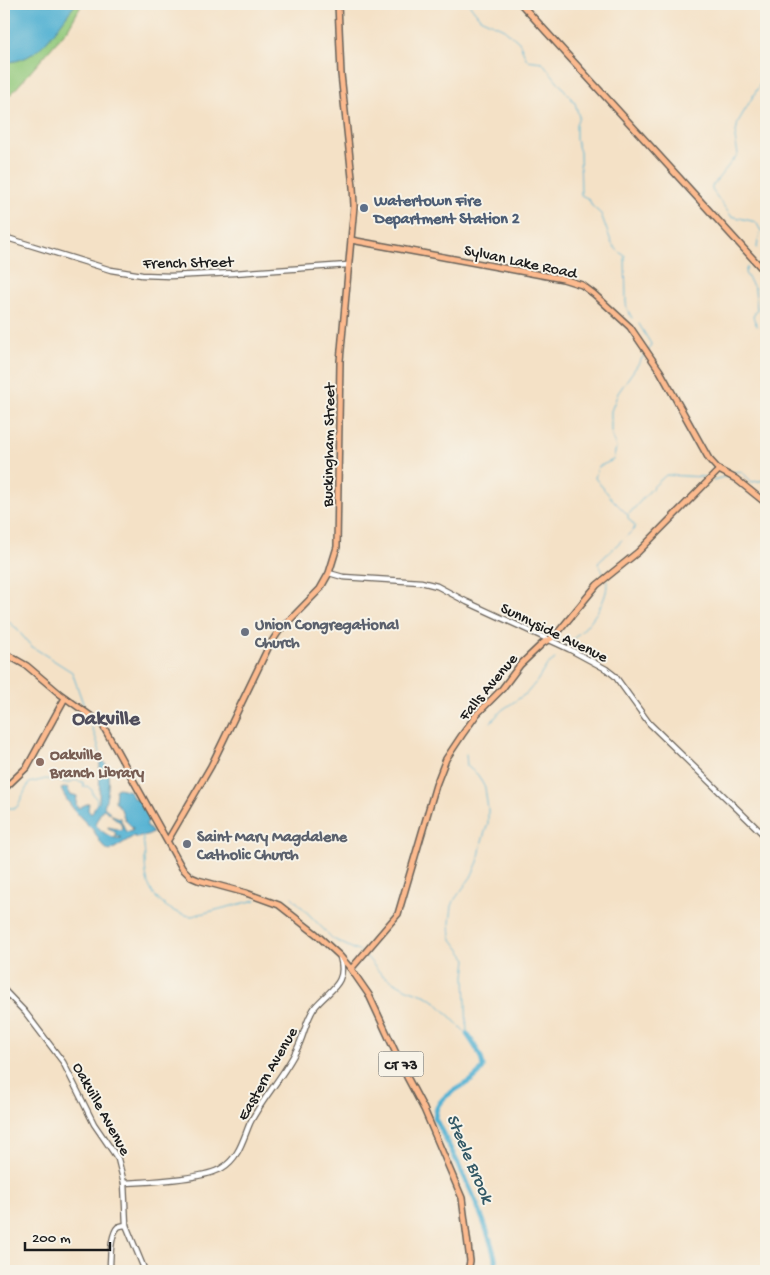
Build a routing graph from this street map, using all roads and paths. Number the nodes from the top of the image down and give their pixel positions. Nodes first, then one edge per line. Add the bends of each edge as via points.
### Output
1 (338, 4) edge
2 (521, 4) edge
3 (4, 237) edge
4 (351, 240) junction
5 (348, 265) junction
6 (766, 273) edge
7 (719, 470) junction
8 (764, 499) edge
9 (329, 573) junction
10 (548, 640) junction
11 (4, 653) edge
12 (65, 698) junction
13 (4, 789) edge
14 (766, 837) edge
15 (168, 840) junction
16 (340, 956) junction
17 (351, 969) junction
18 (4, 990) edge
19 (124, 1183) junction
20 (126, 1224) junction
21 (110, 1271) edge
22 (145, 1271) edge
23 (468, 1271) edge

1 - 4 main road, Buckingham Street via 342,82 354,187
2 - 6 main road
3 - 5 street, French Street via 111,270 142,275
4 - 5 main road, Buckingham Street
4 - 7 main road, Sylvan Lake Road via 582,285 621,318 648,352 709,459
5 - 9 main road, Buckingham Street via 340,361 337,548
7 - 8 main road, Sylvan Lake Road
7 - 10 main road, Falls Avenue via 638,552 597,585 555,636
9 - 10 street, Sunnyside Avenue via 437,586
9 - 15 main road, Buckingham Street via 320,589 268,646 210,767
10 - 14 street, Sunnyside Avenue via 615,676 649,723
10 - 17 main road, Falls Avenue via 520,665 477,714 446,759 398,914
11 - 12 main road, CT 73 via 27,666
12 - 13 main road via 27,767
12 - 15 main road, CT 73 via 101,723
15 - 16 main road, CT 73 via 182,868 191,877 256,896 287,911
16 - 17 main road, CT 73
16 - 19 street, Eastern Avenue via 342,975 312,1012 294,1057 261,1104 230,1162 206,1174
17 - 23 main road, CT 73 via 368,995 424,1109 462,1198
18 - 19 street, Oakville Avenue via 26,1012 71,1075 94,1124 118,1159
19 - 20 street, Oakville Avenue
20 - 21 street via 115,1232
20 - 22 street, Oakville Avenue

